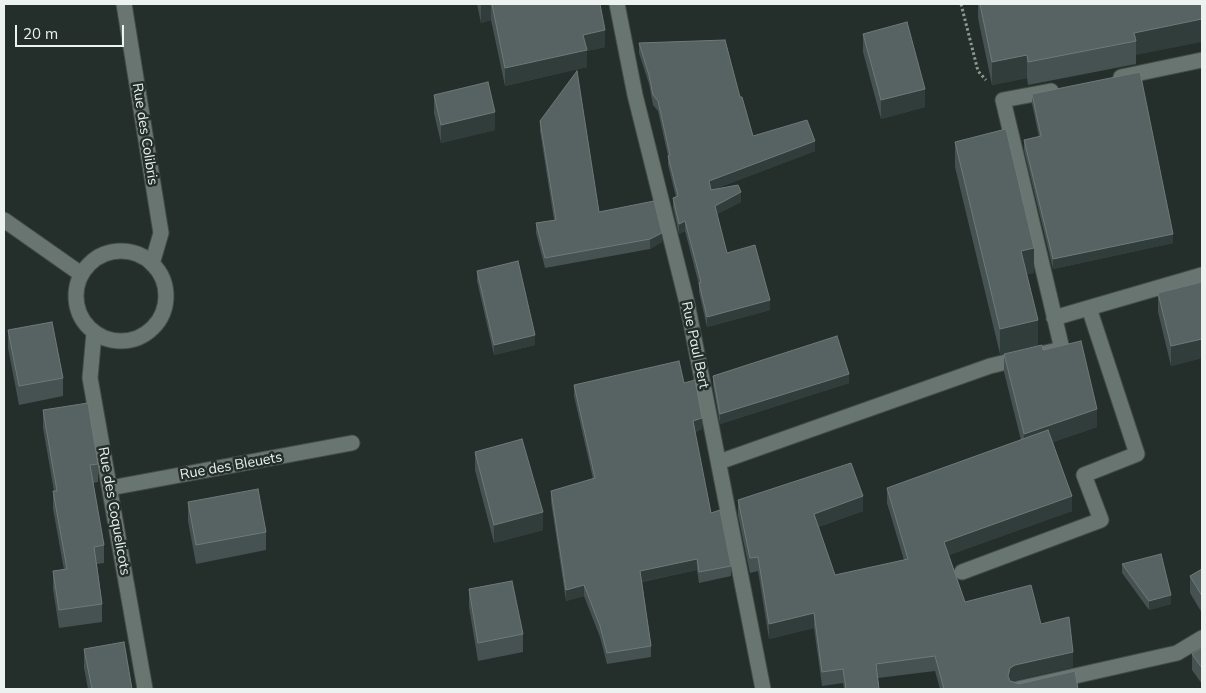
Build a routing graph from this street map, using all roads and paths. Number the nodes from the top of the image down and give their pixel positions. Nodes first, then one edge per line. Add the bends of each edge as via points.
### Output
1 (124, 4) edge
2 (617, 4) edge
3 (961, 4) edge
4 (1202, 60) edge
5 (1108, 79) edge
6 (1070, 87) edge
7 (1003, 100) junction
8 (4, 220) edge
9 (152, 264) junction
10 (81, 274) junction
11 (1202, 275) edge
12 (1089, 308) junction
13 (1054, 318) junction
14 (94, 333) junction
15 (352, 444) dead end
16 (719, 462) junction
17 (110, 488) junction
18 (962, 572) dead end
19 (1202, 638) edge
20 (146, 689) edge
21 (763, 689) edge
22 (1017, 689) edge

1 - 9 street, Rue des Colibris via 161,233
2 - 16 street, Rue Paul Bert via 687,302
3 - 7 path via 978,71
4 - 5 street
6 - 7 street
7 - 13 street
8 - 10 street
9 - 10 street via 124,251 107,253 93,261
9 - 14 street via 165,289 161,317 153,328 140,338 124,342 108,340
10 - 14 street via 76,290 77,307 83,321
11 - 12 street
12 - 13 street
12 - 18 street via 1137,454 1084,475 1101,520
13 - 16 street via 1062,349 990,366
14 - 17 street, Rue des Coquelicots via 90,378
15 - 17 street, Rue des Bleuets
16 - 21 street, Rue Paul Bert
17 - 20 street, Rue des Coquelicots
19 - 22 street via 1177,653

